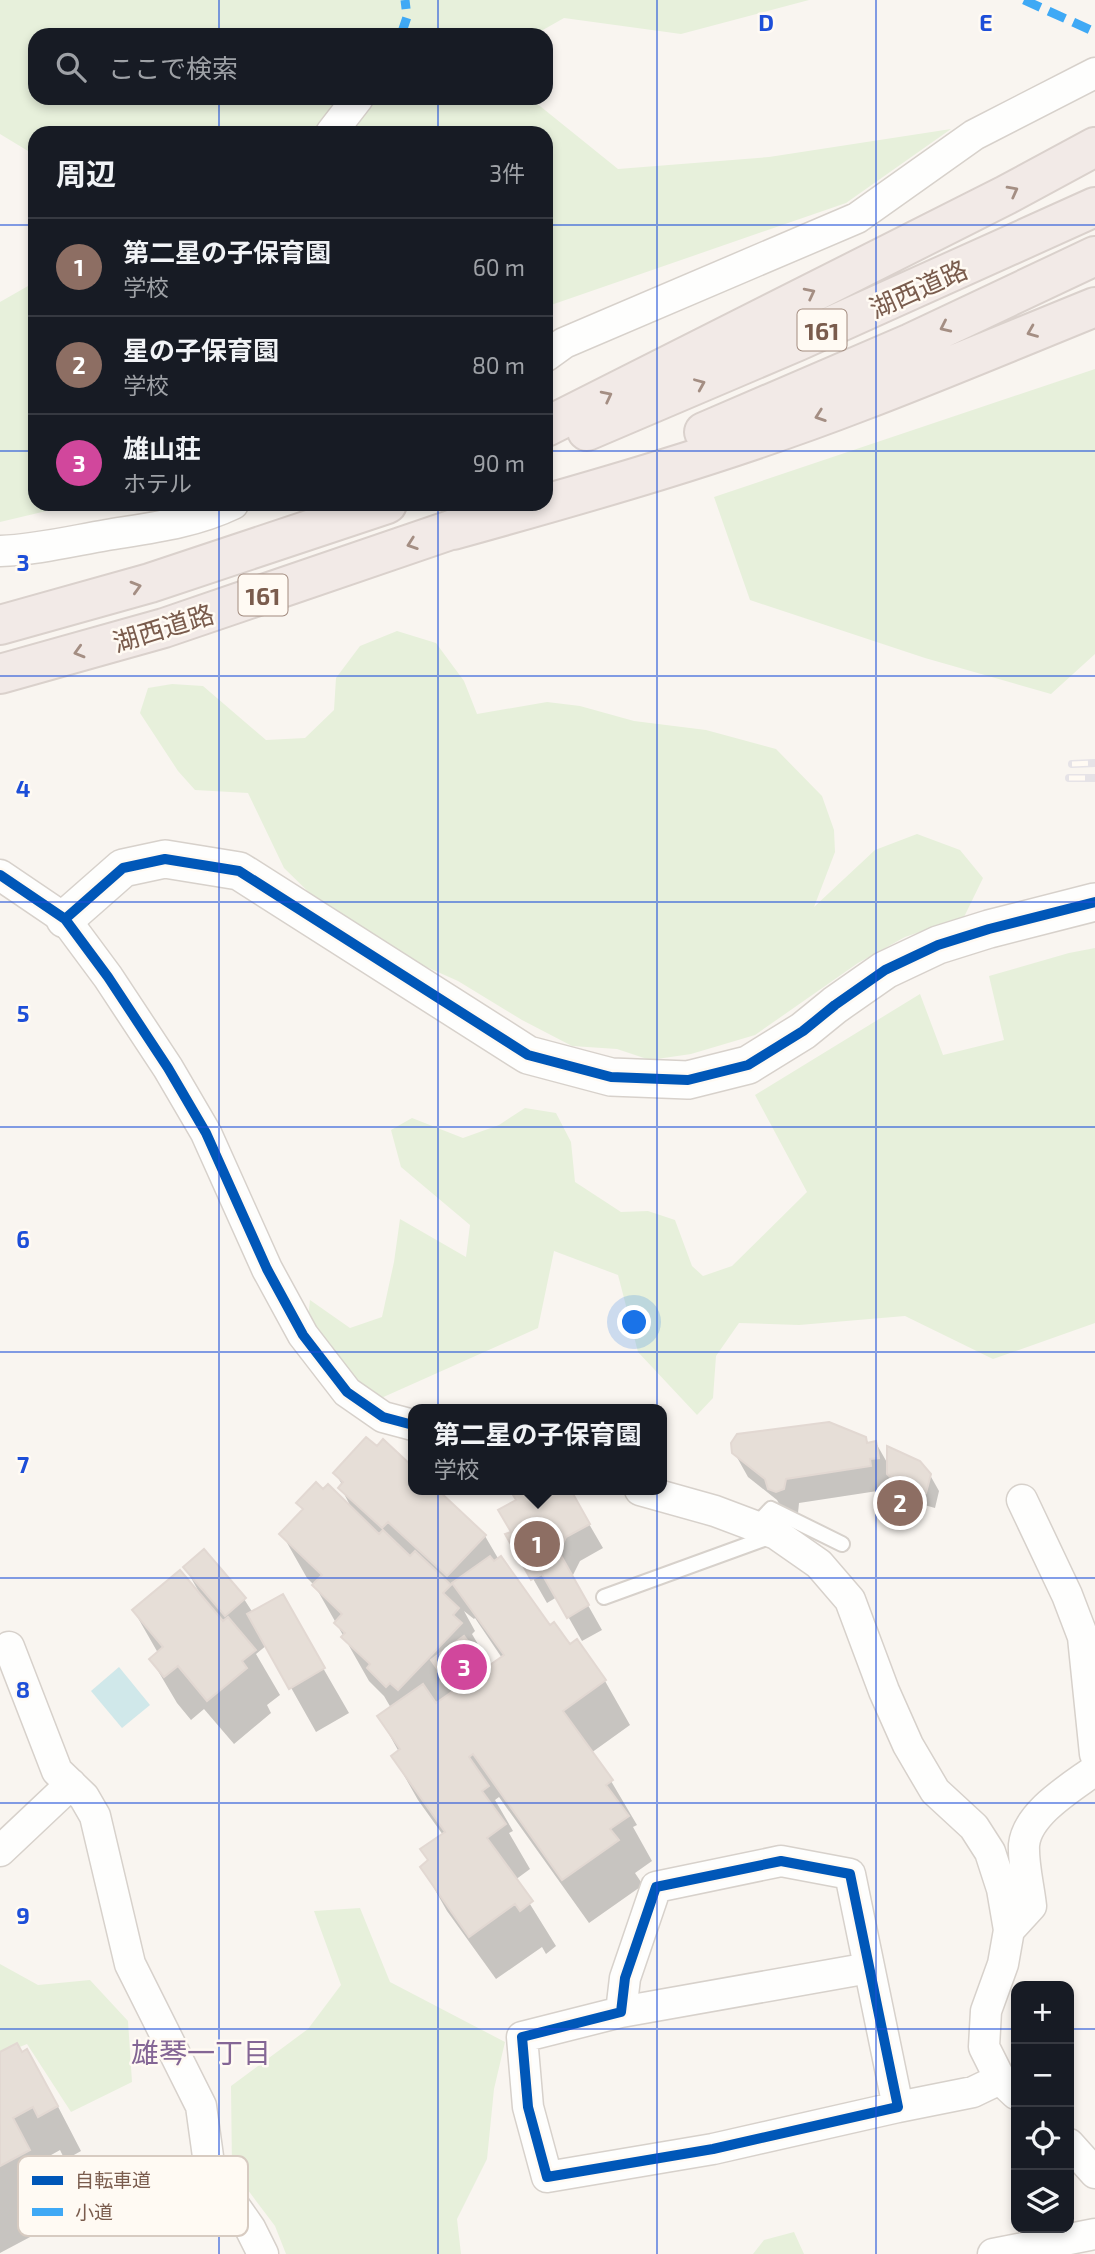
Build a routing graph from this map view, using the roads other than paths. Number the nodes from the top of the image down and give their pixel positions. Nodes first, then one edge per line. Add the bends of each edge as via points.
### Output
1 (1095, 73) edge
2 (353, 105) edge
3 (336, 126) edge
4 (1095, 147) edge
5 (1095, 207) edge
6 (1095, 256) edge
7 (1095, 307) edge
8 (553, 351) edge
9 (553, 422) edge
10 (553, 444) edge
11 (553, 492) edge
12 (553, 502) edge
13 (205, 511) edge
14 (362, 511) edge
15 (503, 511) edge
16 (522, 511) edge
17 (453, 530) junction
18 (0, 551) edge
19 (0, 625) edge
20 (0, 674) edge
21 (0, 874) edge
22 (1095, 902) edge
23 (65, 919) junction
24 (408, 1424) edge
25 (656, 1495) edge
26 (1021, 1500) dead end
27 (766, 1530) junction
28 (842, 1544) dead end
29 (604, 1597) dead end
30 (9, 1647) dead end
31 (1095, 1754) edge
32 (1095, 1770) edge
33 (71, 1784) junction
34 (0, 1851) edge
35 (1009, 1930) junction
36 (869, 1968) junction
37 (621, 2012) junction
38 (1008, 2087) edge
39 (898, 2107) junction
40 (1074, 2150) edge
41 (208, 2156) edge
42 (1095, 2173) edge
43 (248, 2225) edge
44 (1095, 2234) edge
45 (262, 2254) edge
46 (993, 2254) edge

1 - 8 street via 974,135 856,218
2 - 3 street
9 -> 4 highway
10 -> 5 highway, 湖西道路 / 161 via 799,341
6 -> 11 highway, 湖西道路 / 161 via 911,343
7 -> 12 highway via 857,403
13 - 18 street
19 -> 14 highway, 湖西道路 / 161 via 150,583
15 - 17 highway, 湖西道路 / 161
16 -> 17 highway
17 -> 20 highway, 湖西道路 / 161 via 164,628
21 - 23 street
22 - 23 street via 938,945 885,970 748,1065 688,1080 611,1077 528,1055 239,871 165,859 123,868
23 - 24 street via 108,977 206,1133 267,1269 303,1335 347,1392 383,1417
25 - 27 street
26 - 31 street via 1083,1637
27 - 28 lane via 771,1509
27 - 29 lane
27 - 35 street via 819,1564 850,1600 908,1745 935,1791 974,1827 989,1852
30 - 33 street via 57,1771
32 - 35 street via 1050,1803 1034,1822 1024,1843 1031,1906
33 - 34 street
33 - 41 street via 95,1816 130,1964 201,2106
35 - 38 street via 1003,1964 986,2011 984,2047
36 - 37 street
36 - 37 street via 850,1874 781,1861 656,1887 625,1978
36 - 39 street
37 - 39 street via 522,2037 528,2107 547,2177 713,2149
38 - 39 street
40 - 42 street
43 - 45 street
44 - 46 street

